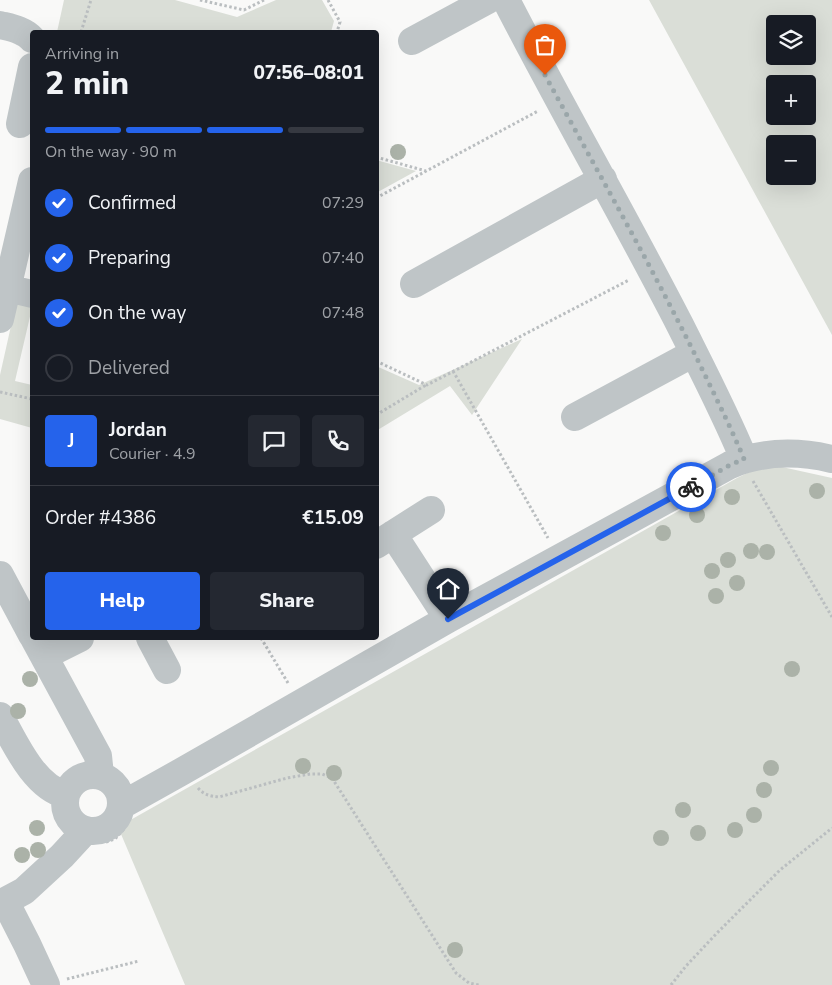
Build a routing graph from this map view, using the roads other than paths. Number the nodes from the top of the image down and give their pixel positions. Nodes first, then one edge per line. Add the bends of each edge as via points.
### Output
1 (488, 0) edge
2 (506, 0) edge
3 (0, 25) edge
4 (30, 36) edge
5 (412, 41) dead end
6 (30, 74) edge
7 (17, 123) edge
8 (603, 179) junction
9 (30, 199) edge
10 (414, 284) dead end
11 (20, 291) edge
12 (0, 319) edge
13 (694, 353) junction
14 (575, 417) dead end
15 (744, 459) junction
16 (832, 459) edge
17 (431, 510) dead end
18 (385, 539) edge
19 (0, 575) edge
20 (448, 619) junction
21 (30, 630) edge
22 (63, 640) edge
23 (151, 640) edge
24 (37, 643) edge
25 (167, 670) dead end
26 (0, 716) edge
27 (100, 775) junction
28 (66, 795) junction
29 (122, 805) junction
30 (86, 830) junction
31 (3, 902) edge
32 (53, 983) edge

1 - 5 street
2 - 8 street
3 - 4 street
6 - 7 street
8 - 10 street
8 - 13 street
9 - 11 street
11 - 12 street
13 - 14 street
13 - 15 street
15 - 16 street via 785,453
15 - 20 street
17 - 18 street
18 - 20 street
19 - 21 street
20 - 29 street
22 - 24 street
23 - 25 street
24 - 27 street via 98,756
26 - 28 street via 35,773 54,791
27 - 28 street via 83,776
27 - 29 street via 116,786
28 - 30 street via 65,804 71,820
29 - 30 street via 110,826 103,830
30 - 31 street via 24,890
31 - 32 street

